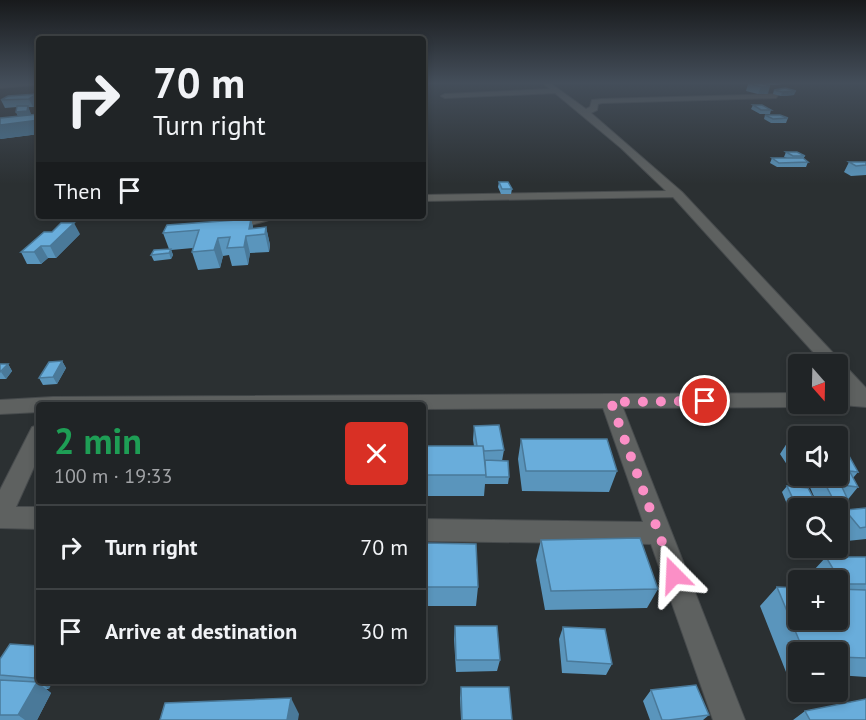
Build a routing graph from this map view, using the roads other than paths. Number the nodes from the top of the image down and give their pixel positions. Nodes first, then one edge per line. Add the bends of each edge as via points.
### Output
1 (592, 117) edge
2 (678, 194) junction
3 (426, 198) edge
4 (257, 219) edge
5 (210, 223) edge
6 (825, 354) edge
7 (848, 380) edge
8 (848, 399) edge
9 (866, 399) edge
10 (788, 400) edge
11 (611, 402) junction
12 (426, 403) edge
13 (36, 405) edge
14 (0, 407) edge
15 (36, 439) edge
16 (0, 516) edge
17 (36, 518) edge
18 (426, 530) edge
19 (658, 533) junction
20 (729, 720) edge

1 - 2 street
2 - 3 street
2 - 6 street
4 - 5 street
7 - 9 street
8 - 9 street
10 - 11 street
11 - 12 street
11 - 19 street
13 - 14 street
15 - 16 street
16 - 17 street
18 - 19 street
19 - 20 street

